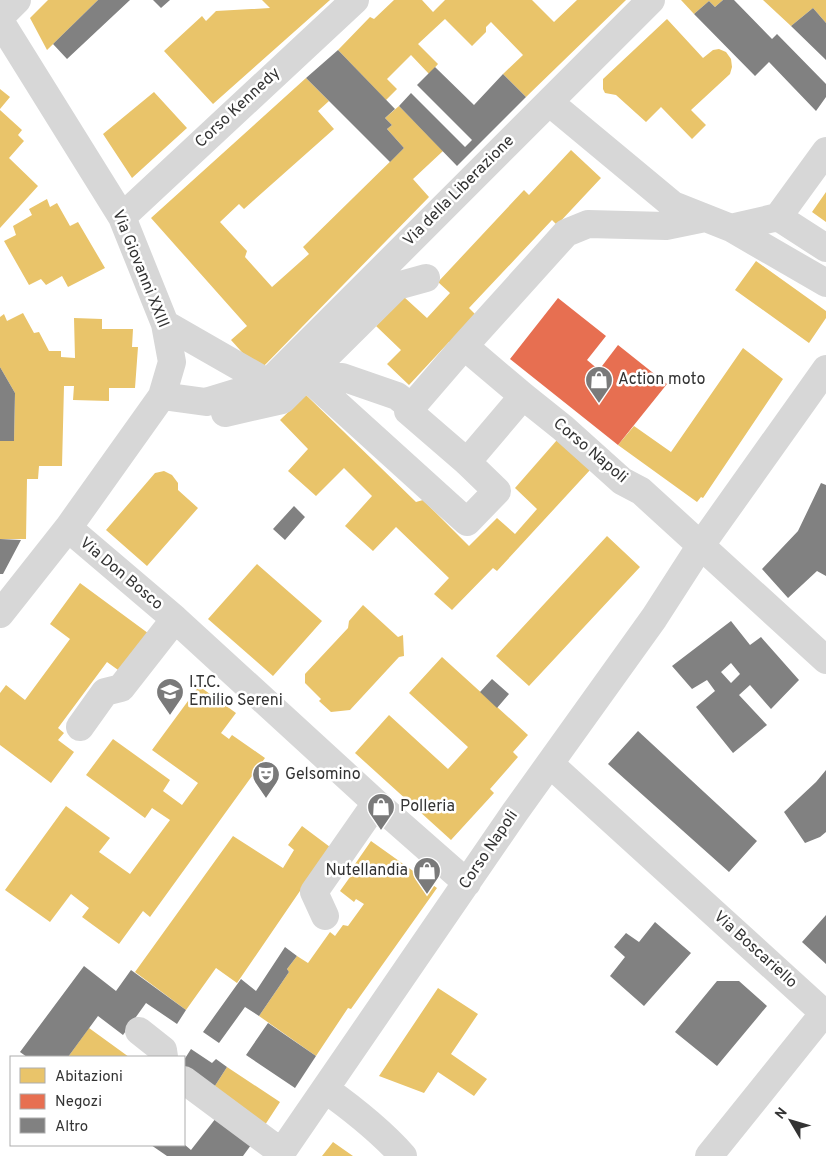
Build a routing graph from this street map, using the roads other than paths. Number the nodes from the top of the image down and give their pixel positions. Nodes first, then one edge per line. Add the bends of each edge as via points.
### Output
1 (16, 0) edge
2 (354, 0) edge
3 (651, 0) edge
4 (0, 16) edge
5 (0, 21) edge
6 (549, 102) junction
7 (826, 151) edge
8 (122, 217) junction
9 (778, 217) junction
10 (705, 218) junction
11 (731, 228) junction
12 (826, 248) edge
13 (426, 278) dead end
14 (826, 283) edge
15 (165, 324) junction
16 (464, 346) junction
17 (826, 369) edge
18 (307, 377) junction
19 (268, 383) junction
20 (162, 396) junction
21 (523, 396) junction
22 (206, 402) junction
23 (410, 407) junction
24 (429, 429) junction
25 (400, 461) junction
26 (466, 462) junction
27 (68, 528) junction
28 (701, 545) junction
29 (0, 614) edge
30 (175, 619) junction
31 (826, 660) edge
32 (80, 727) dead end
33 (550, 764) junction
34 (376, 804) junction
35 (467, 883) junction
36 (325, 916) dead end
37 (139, 1031) dead end
38 (164, 1056) edge
39 (185, 1081) edge
40 (325, 1090) junction
41 (280, 1154) edge
42 (403, 1156) edge
43 (709, 1156) edge

1 - 4 street
2 - 8 street, Corso Kennedy
3 - 6 street, Via della Liberazione
5 - 8 street, Via Giovanni XXIII
6 - 10 street via 673,205
6 - 19 street, Via della Liberazione
7 - 9 street
8 - 15 street, Via Giovanni XXIII
9 - 11 street
9 - 12 street
10 - 11 street
10 - 16 street via 666,226 588,224 566,233
11 - 14 street
13 - 18 street, Via della Liberazione via 397,286
15 - 19 street
15 - 20 street, Via Giovanni XXIII via 172,362
16 - 21 street
16 - 23 street
17 - 28 street, Corso Napoli
18 - 22 street, Via della Liberazione via 282,400 219,414
18 - 23 street via 342,377 397,396
18 - 25 street
19 - 22 street, Via della Liberazione
20 - 22 street, Via della Liberazione
20 - 27 street, Via Giovanni XXIII
21 - 26 street
21 - 28 street, Corso Napoli via 622,481 641,491
23 - 24 street via 408,411
24 - 25 street
24 - 26 street
25 - 26 street via 467,522 497,491
27 - 29 street, Via Giovanni XXIII
27 - 30 street, Via Don Bosco
28 - 31 street
28 - 33 street, Corso Napoli via 654,618
30 - 32 street, Via Don Bosco via 132,676 121,688 106,692
30 - 34 street, Via Don Bosco
33 - 35 street, Corso Napoli
33 - 43 street, Via Boscariello via 824,1013
34 - 35 street, Via Don Bosco
34 - 36 street via 314,892
35 - 40 street, Corso Napoli
37 - 38 street via 163,1050
39 - 41 street
40 - 41 street, Corso Napoli
40 - 42 street via 355,1110

